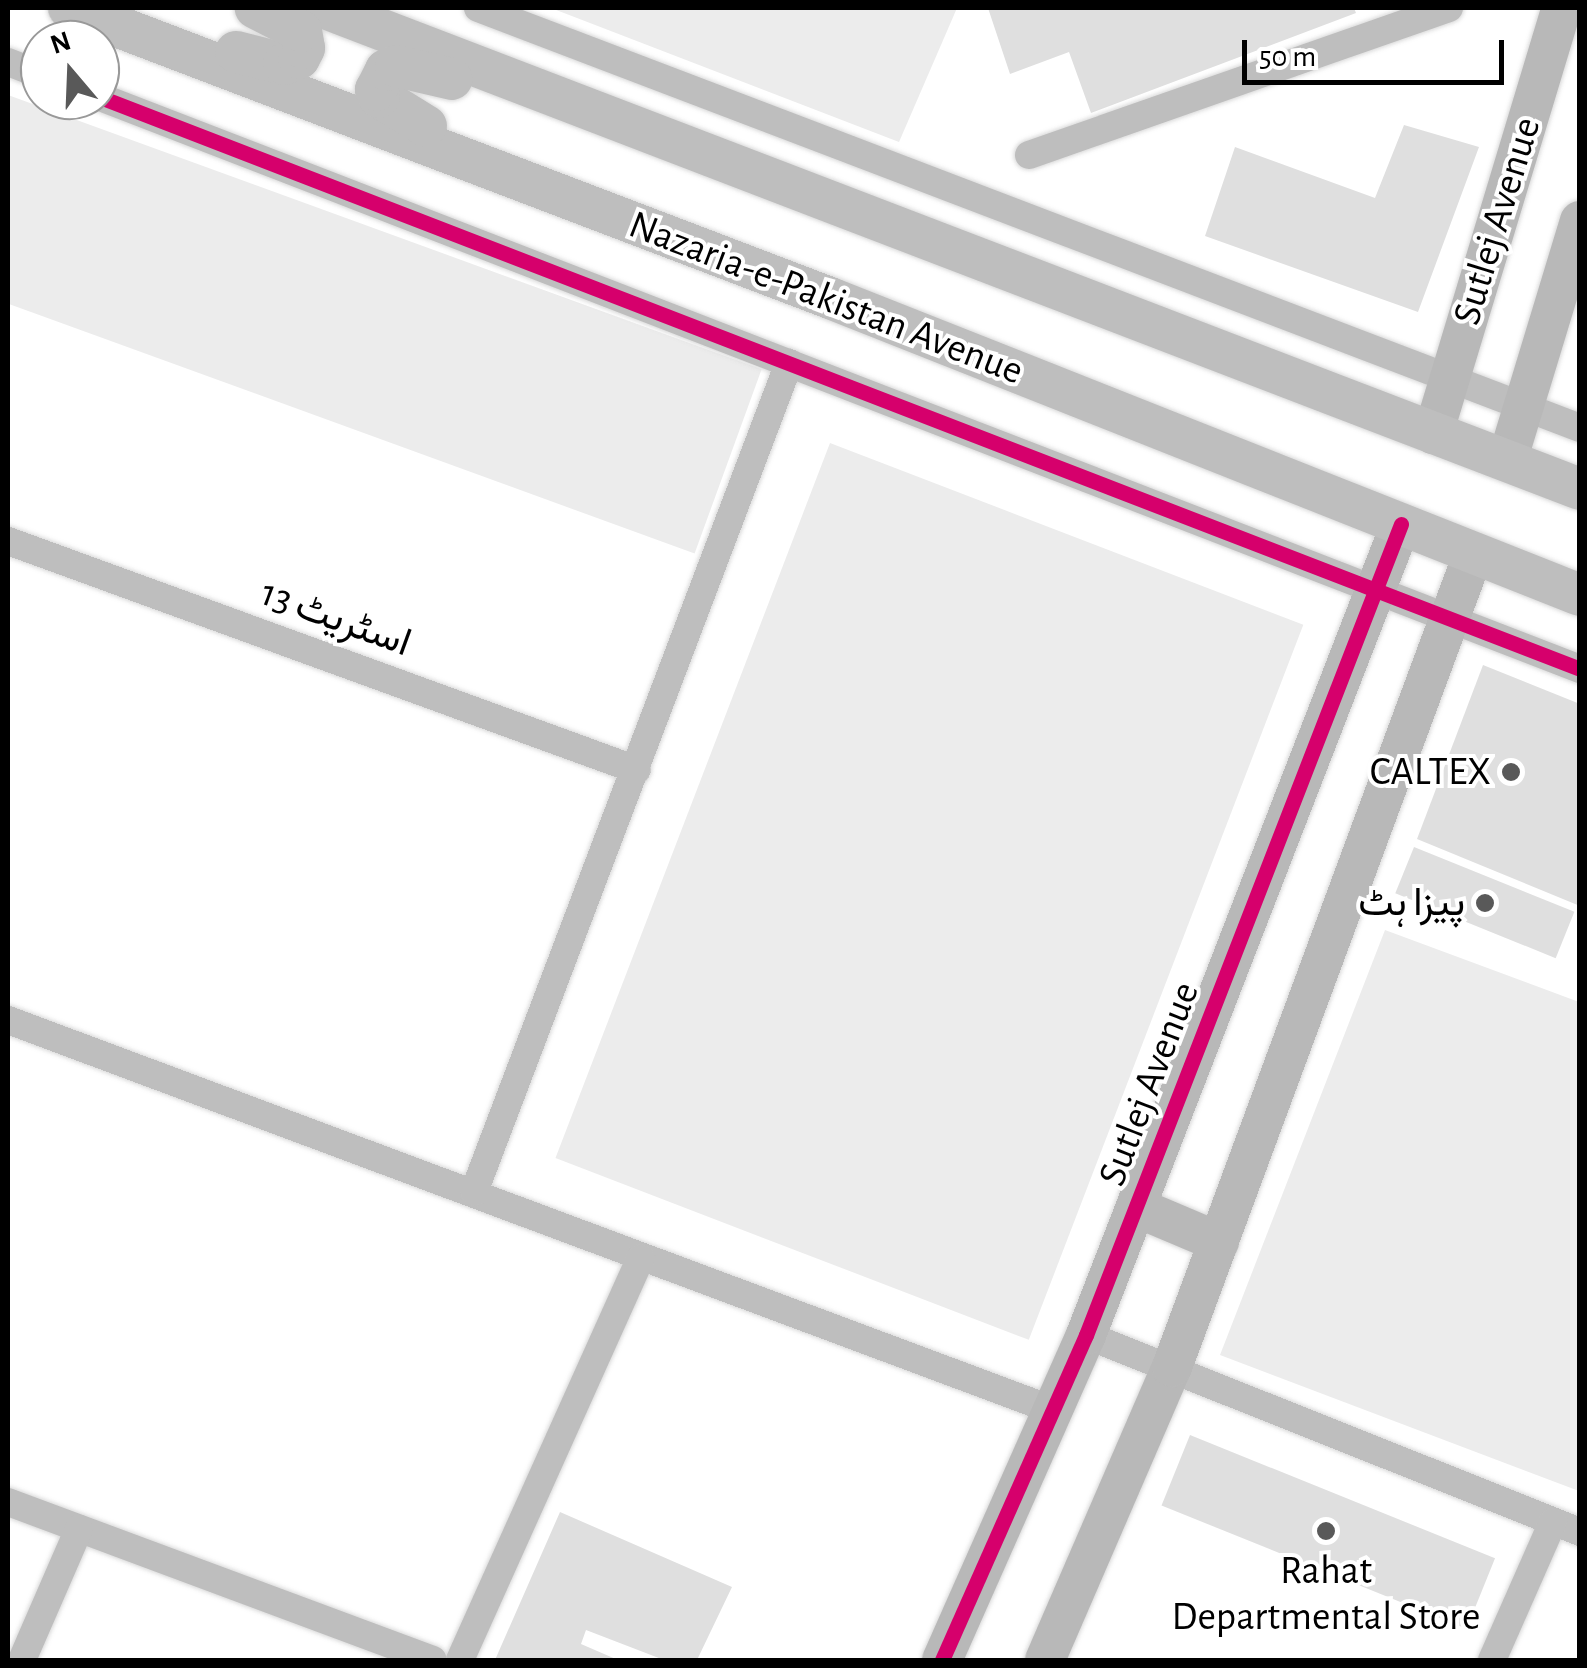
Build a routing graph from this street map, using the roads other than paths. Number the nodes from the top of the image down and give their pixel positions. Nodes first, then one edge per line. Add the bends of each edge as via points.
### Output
1 (69, 8) edge
2 (80, 8) edge
3 (256, 8) edge
4 (325, 8) edge
5 (478, 8) edge
6 (1448, 8) edge
7 (1562, 8) edge
8 (120, 105) edge
9 (630, 123) junction
10 (1029, 155) dead end
11 (569, 198) junction
12 (1580, 221) edge
13 (789, 363) junction
14 (1449, 376) junction
15 (1523, 408) junction
16 (1580, 428) edge
17 (1433, 434) junction
18 (1507, 461) junction
19 (1580, 489) edge
20 (1401, 524) junction
21 (8, 542) edge
22 (1473, 555) junction
23 (1377, 590) junction
24 (1580, 595) edge
25 (1451, 620) junction
26 (1580, 669) edge
27 (637, 770) junction
28 (8, 1020) edge
29 (474, 1192) junction
30 (1136, 1206) junction
31 (1219, 1242) junction
32 (641, 1258) junction
33 (1086, 1335) junction
34 (1172, 1367) junction
35 (1052, 1410) junction
36 (8, 1502) edge
37 (1566, 1527) edge
38 (79, 1529) junction
39 (22, 1660) edge
40 (433, 1660) edge
41 (460, 1660) edge
42 (942, 1660) edge
43 (1046, 1660) edge
44 (1492, 1660) edge

1 - 11 main road, Nazaria-e-Pakistan Avenue
2 - 3 main road via 284,64 298,58 304,48 300,32
4 - 9 main road
5 - 14 street
6 - 10 street
7 - 14 street, Sutlej Avenue
8 - 13 street
9 - 11 main road via 543,108 396,66 386,70 376,90 384,104
9 - 17 main road
11 - 20 main road, Nazaria-e-Pakistan Avenue
12 - 15 street, Sutlej Avenue
13 - 23 street
13 - 27 street
14 - 15 street
14 - 17 street, Sutlej Avenue
15 - 16 street
15 - 18 street, Sutlej Avenue
17 - 18 main road
18 - 19 main road
20 - 22 main road, Nazaria-e-Pakistan Avenue
20 - 23 street, Sutlej Avenue
21 - 27 street, اسٹریٹ 13
22 - 24 main road, Nazaria-e-Pakistan Avenue
22 - 25 street
23 - 25 street
23 - 30 street, Sutlej Avenue
25 - 26 street
25 - 31 street
27 - 29 street
28 - 29 street
29 - 32 street
30 - 31 street
30 - 33 street, Sutlej Avenue
31 - 34 street
32 - 35 street
32 - 41 street
33 - 34 street
33 - 35 street, Sutlej Avenue
34 - 37 street
34 - 43 street
35 - 42 street, Sutlej Avenue
36 - 38 street
37 - 44 street
38 - 39 street
38 - 40 street

